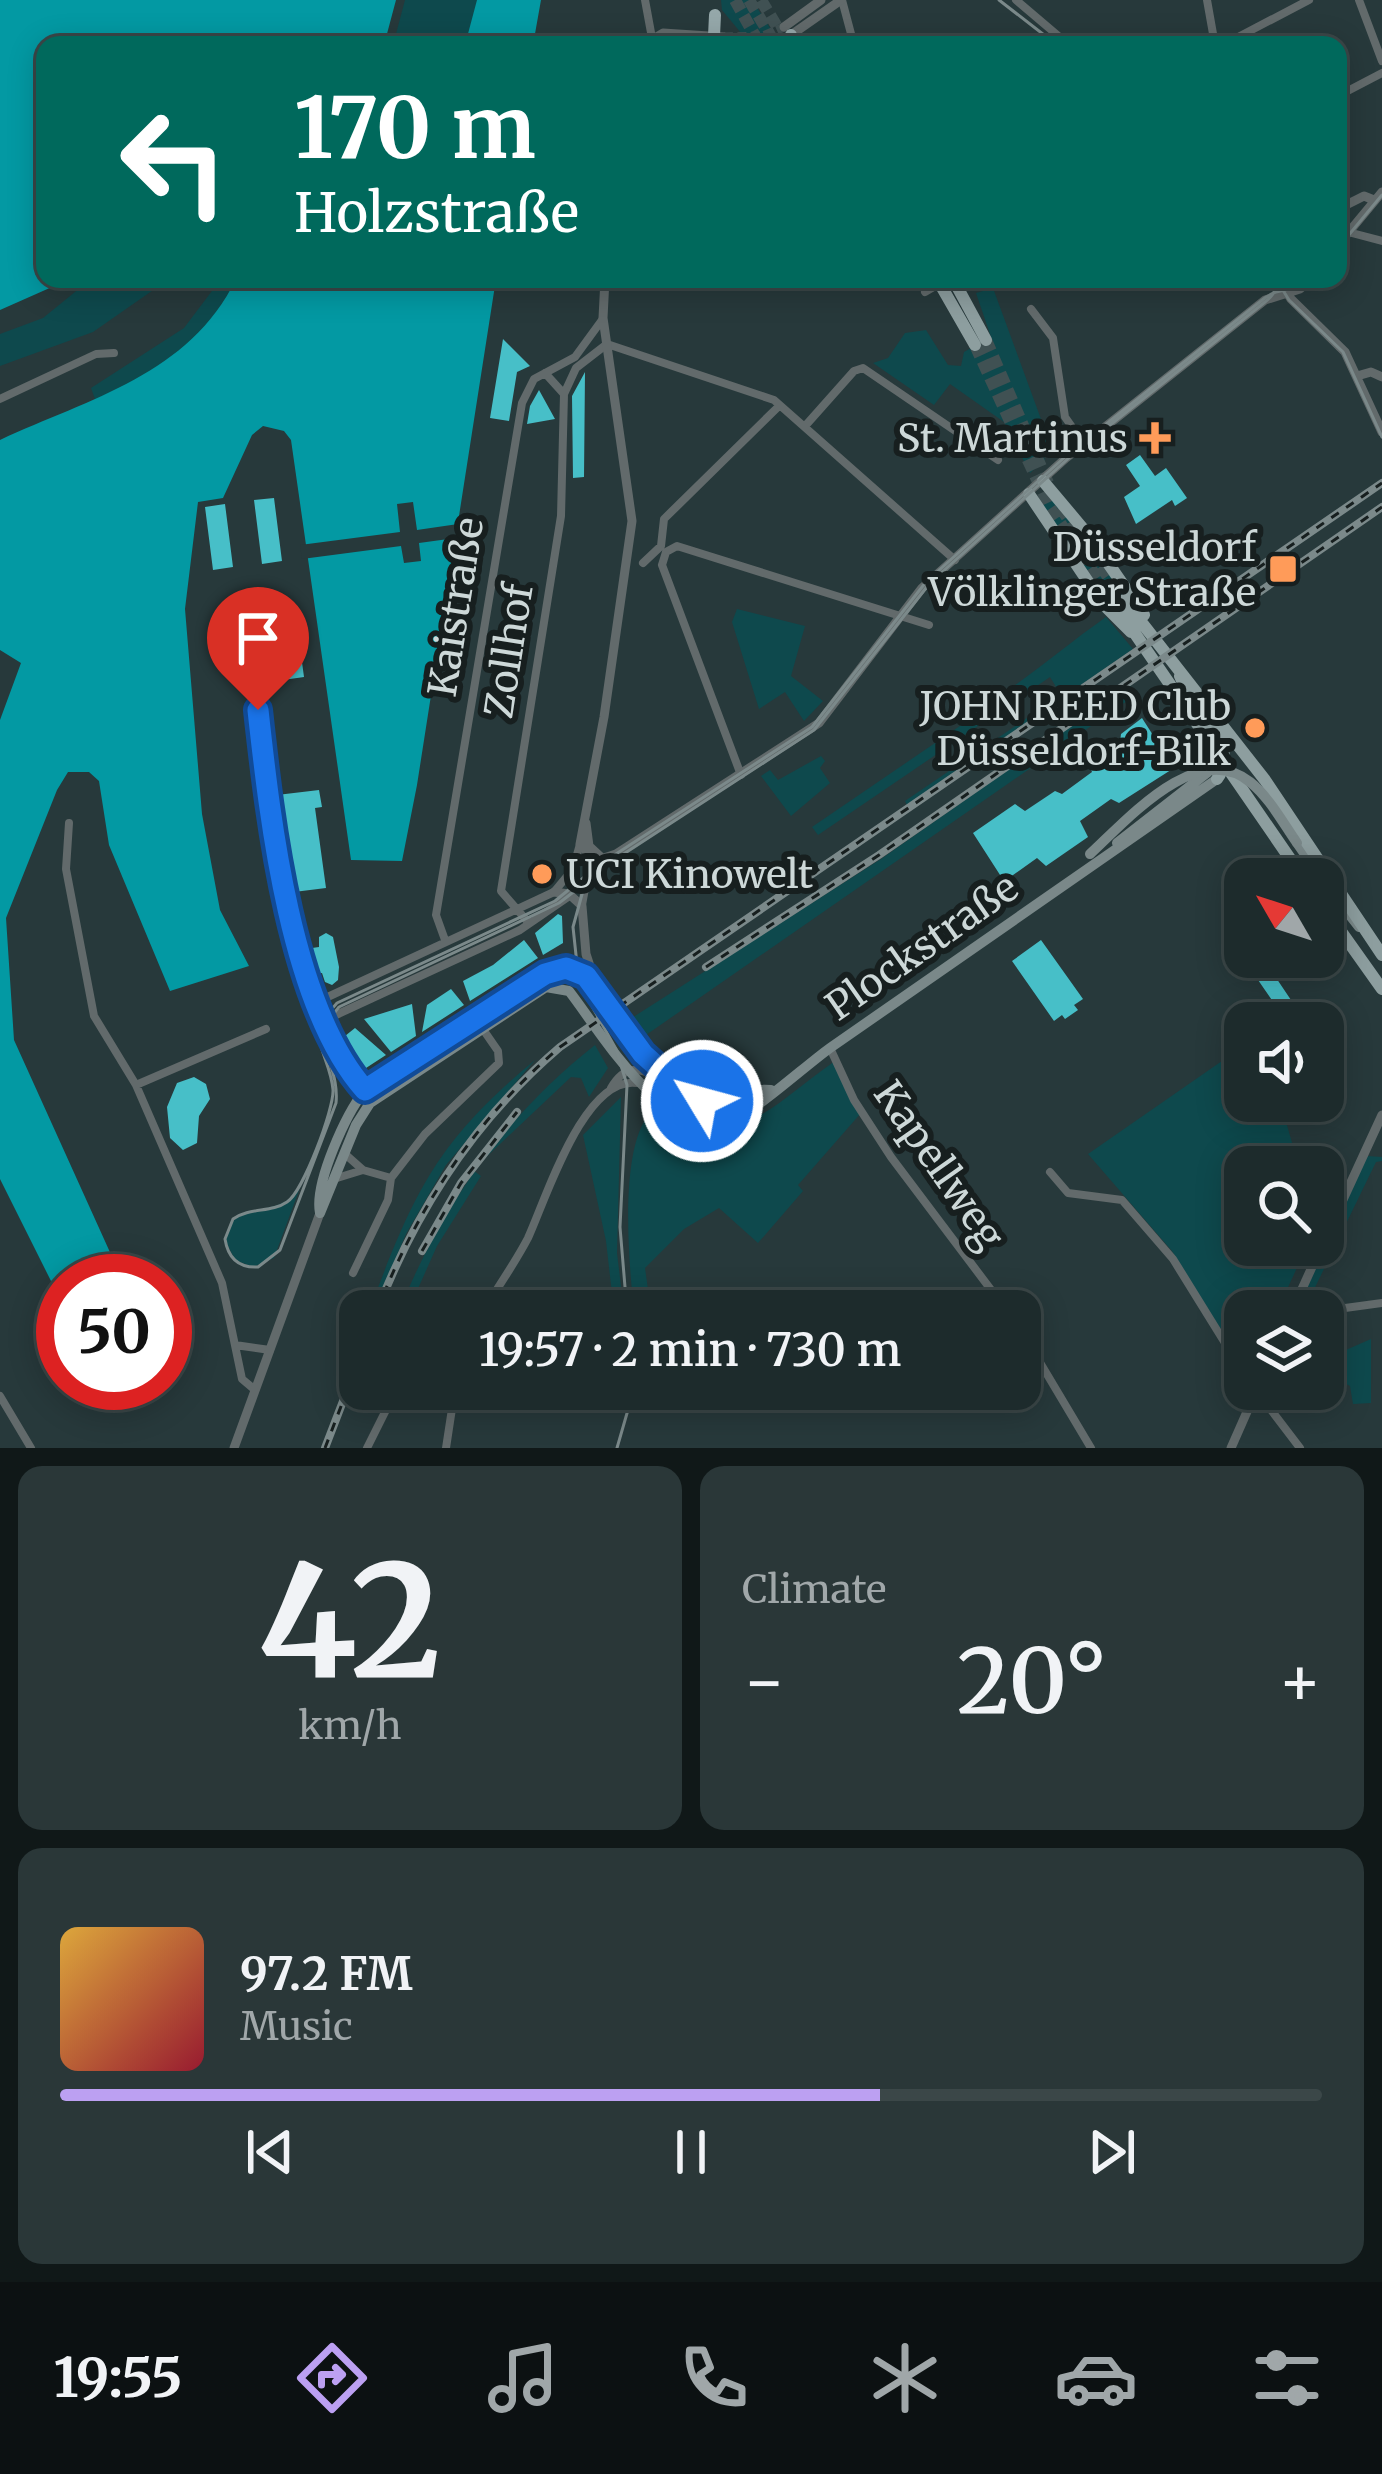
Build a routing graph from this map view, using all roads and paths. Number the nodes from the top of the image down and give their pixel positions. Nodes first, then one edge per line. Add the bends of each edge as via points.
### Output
1 (645, 0) edge
2 (821, 0) edge
3 (842, 0) edge
4 (1036, 0) edge
5 (1207, 0) edge
6 (1309, 0) edge
7 (1359, 0) edge
8 (1020, 3) edge
9 (715, 15) dead end
10 (648, 36) edge
11 (657, 36) edge
12 (690, 36) edge
13 (718, 36) edge
14 (790, 36) edge
15 (852, 36) edge
16 (1058, 36) edge
17 (1217, 36) edge
18 (1237, 36) edge
19 (1382, 61) edge
20 (1382, 74) edge
21 (1347, 92) edge
22 (1378, 196) edge
23 (1347, 204) edge
24 (1364, 212) junction
25 (1348, 232) joint
26 (1377, 240) edge
27 (604, 288) edge
28 (932, 288) edge
29 (949, 288) edge
30 (1272, 288) edge
31 (1282, 288) edge
32 (1296, 288) edge
33 (1307, 288) edge
34 (926, 292) dead end
35 (1286, 293) junction
36 (1265, 301) junction
37 (1030, 309) dead end
38 (1306, 314) junction
39 (603, 319) junction
40 (981, 343) tunnel mouth
41 (607, 344) junction
42 (114, 353) dead end
43 (544, 372) junction
44 (1357, 376) junction
45 (1382, 377) edge
46 (564, 394) junction
47 (0, 399) edge
48 (778, 406) junction
49 (806, 425) junction
50 (1382, 432) edge
51 (1084, 444) junction
52 (998, 460) dead end
53 (1043, 481) junction
54 (1029, 494) junction
55 (955, 560) junction
56 (627, 562) junction
57 (643, 563) junction
58 (662, 565) junction
59 (1120, 603) tunnel mouth
60 (901, 615) junction
61 (929, 625) dead end
62 (1146, 636) junction
63 (254, 661) dead end
64 (1177, 669) junction
65 (1221, 773) junction
66 (741, 775) junction
67 (69, 823) dead end
68 (586, 823) junction
69 (580, 844) junction
70 (1288, 858) edge
71 (1307, 858) edge
72 (603, 859) junction
73 (1060, 887) junction
74 (554, 892) junction
75 (572, 895) junction
76 (1344, 906) edge
77 (583, 908) junction
78 (516, 909) junction
79 (528, 922) junction
80 (1366, 933) junction
81 (1344, 935) edge
82 (445, 940) junction
83 (1382, 955) edge
84 (1381, 987) edge
85 (598, 991) junction
86 (319, 1001) junction
87 (347, 1009) junction
88 (321, 1013) junction
89 (478, 1023) junction
90 (266, 1029) dead end
91 (338, 1046) junction
92 (830, 1048) junction
93 (616, 1060) junction
94 (626, 1071) junction
95 (672, 1080) junction
96 (640, 1083) junction
97 (136, 1085) junction
98 (613, 1085) junction
99 (771, 1090) junction
100 (699, 1091) junction
101 (370, 1094) junction
102 (738, 1095) junction
103 (676, 1108) junction
104 (1381, 1118) edge
105 (728, 1121) junction
106 (1370, 1139) junction
107 (1382, 1144) edge
108 (345, 1154) junction
109 (363, 1170) junction
110 (1051, 1172) dead end
111 (337, 1178) junction
112 (391, 1178) junction
113 (1344, 1196) edge
114 (320, 1213) junction
115 (353, 1273) dead end
116 (496, 1290) edge
117 (991, 1290) edge
118 (1382, 1303) edge
119 (1344, 1308) edge
120 (1224, 1341) edge
121 (233, 1344) junction
122 (270, 1350) junction
123 (1041, 1364) edge
124 (255, 1390) junction
125 (0, 1396) edge
126 (386, 1410) edge
127 (452, 1410) edge
128 (1248, 1410) edge
129 (1271, 1410) edge
130 (31, 1448) edge
131 (234, 1448) edge
132 (367, 1448) edge
133 (446, 1448) edge
134 (1091, 1448) edge
135 (1232, 1448) edge
136 (1300, 1448) edge

1 - 10 street
2 - 14 street
3 - 14 street
3 - 15 street
4 - 8 street
5 - 17 street
6 - 18 street
7 - 19 street
8 - 16 street
9 - 13 highway
11 - 12 street
20 - 21 street
22 - 23 street
22 - 24 street
24 - 25 street
24 - 26 street
25 - 26 street
27 - 39 street
28 - 34 street
29 - 40 main road
30 - 36 street
31 - 35 street
32 - 35 street
33 - 38 street
35 - 36 street
35 - 38 street
36 - 51 street
37 - 51 street via 1053,338 1065,417
38 - 44 street
39 - 41 street
39 - 43 street, Kaistraße via 575,357
41 - 46 street via 576,368
41 - 48 street
41 - 56 street via 631,504
42 - 47 street via 96,353
43 - 46 street
43 - 82 street, Kaistraße via 525,393 512,451 436,915
44 - 45 street
44 - 50 street
46 - 78 street, Zollhof via 560,516 502,887
48 - 49 street
48 - 57 street via 664,519 661,546
49 - 52 street via 860,368
49 - 55 street
51 - 53 street
53 - 54 street
53 - 62 main road via 1138,603
54 - 55 street
54 - 62 main road via 1117,621
55 - 60 street
56 - 57 street
56 - 68 street
57 - 58 street
58 - 60 street via 677,546
58 - 66 street
59 - 62 main road
60 - 61 street
60 - 66 street via 819,723
62 - 64 main road
62 - 65 main road
63 - 86 street via 281,877
64 - 65 main road via 1226,751
64 - 80 main road via 1264,780
65 - 70 main road
65 - 73 main road, Plockstraße
66 - 72 street
67 - 97 street via 66,868 94,1016
68 - 69 street
68 - 72 street via 589,846
69 - 72 street via 593,860
69 - 74 street
71 - 73 main road, bridge via 1256,786 1212,770 1168,788
72 - 77 street via 586,883
73 - 92 main road, Plockstraße
74 - 75 street
74 - 78 street
75 - 77 street
75 - 79 street
76 - 80 main road
77 - 85 street, Plockstraße
78 - 79 street
78 - 82 street
79 - 87 street
80 - 83 main road
81 - 84 main road
82 - 86 street
85 - 89 main road via 577,970 556,969
85 - 95 main road, Plockstraße via 639,1050
86 - 88 street
87 - 88 street via 328,1018
87 - 91 street via 337,1023
88 - 91 street
89 - 93 main road via 561,986
89 - 101 main road
89 - 112 street via 500,1055 497,1066
90 - 97 street
91 - 101 street
92 - 99 main road, Plockstraße
92 - 117 street, Kapellweg via 880,1140
93 - 94 main road
93 - 98 street
94 - 95 street via 643,1068
94 - 96 main road
94 - 98 street
95 - 100 main road, Plockstraße
96 - 98 street
96 - 103 main road
97 - 121 street via 222,1282
98 - 116 street via 582,1120
99 - 102 main road, Plockstraße
99 - 105 main road, Plockstraße
100 - 102 main road, Plockstraße
100 - 103 main road via 699,1106
101 - 108 main road
101 - 114 main road via 349,1115 321,1187
102 - 105 main road via 719,1107
103 - 105 main road
104 - 106 street
106 - 107 street
106 - 113 street
108 - 109 street
108 - 111 main road
109 - 111 street
109 - 112 street
110 - 120 street via 1068,1193 1122,1200 1173,1259
111 - 114 main road
112 - 115 street
114 - 122 street
118 - 119 street
121 - 122 street
121 - 124 street via 242,1381
122 - 124 street
123 - 134 street
124 - 131 street
125 - 130 street
126 - 132 street
127 - 133 street
128 - 135 street
129 - 136 street

